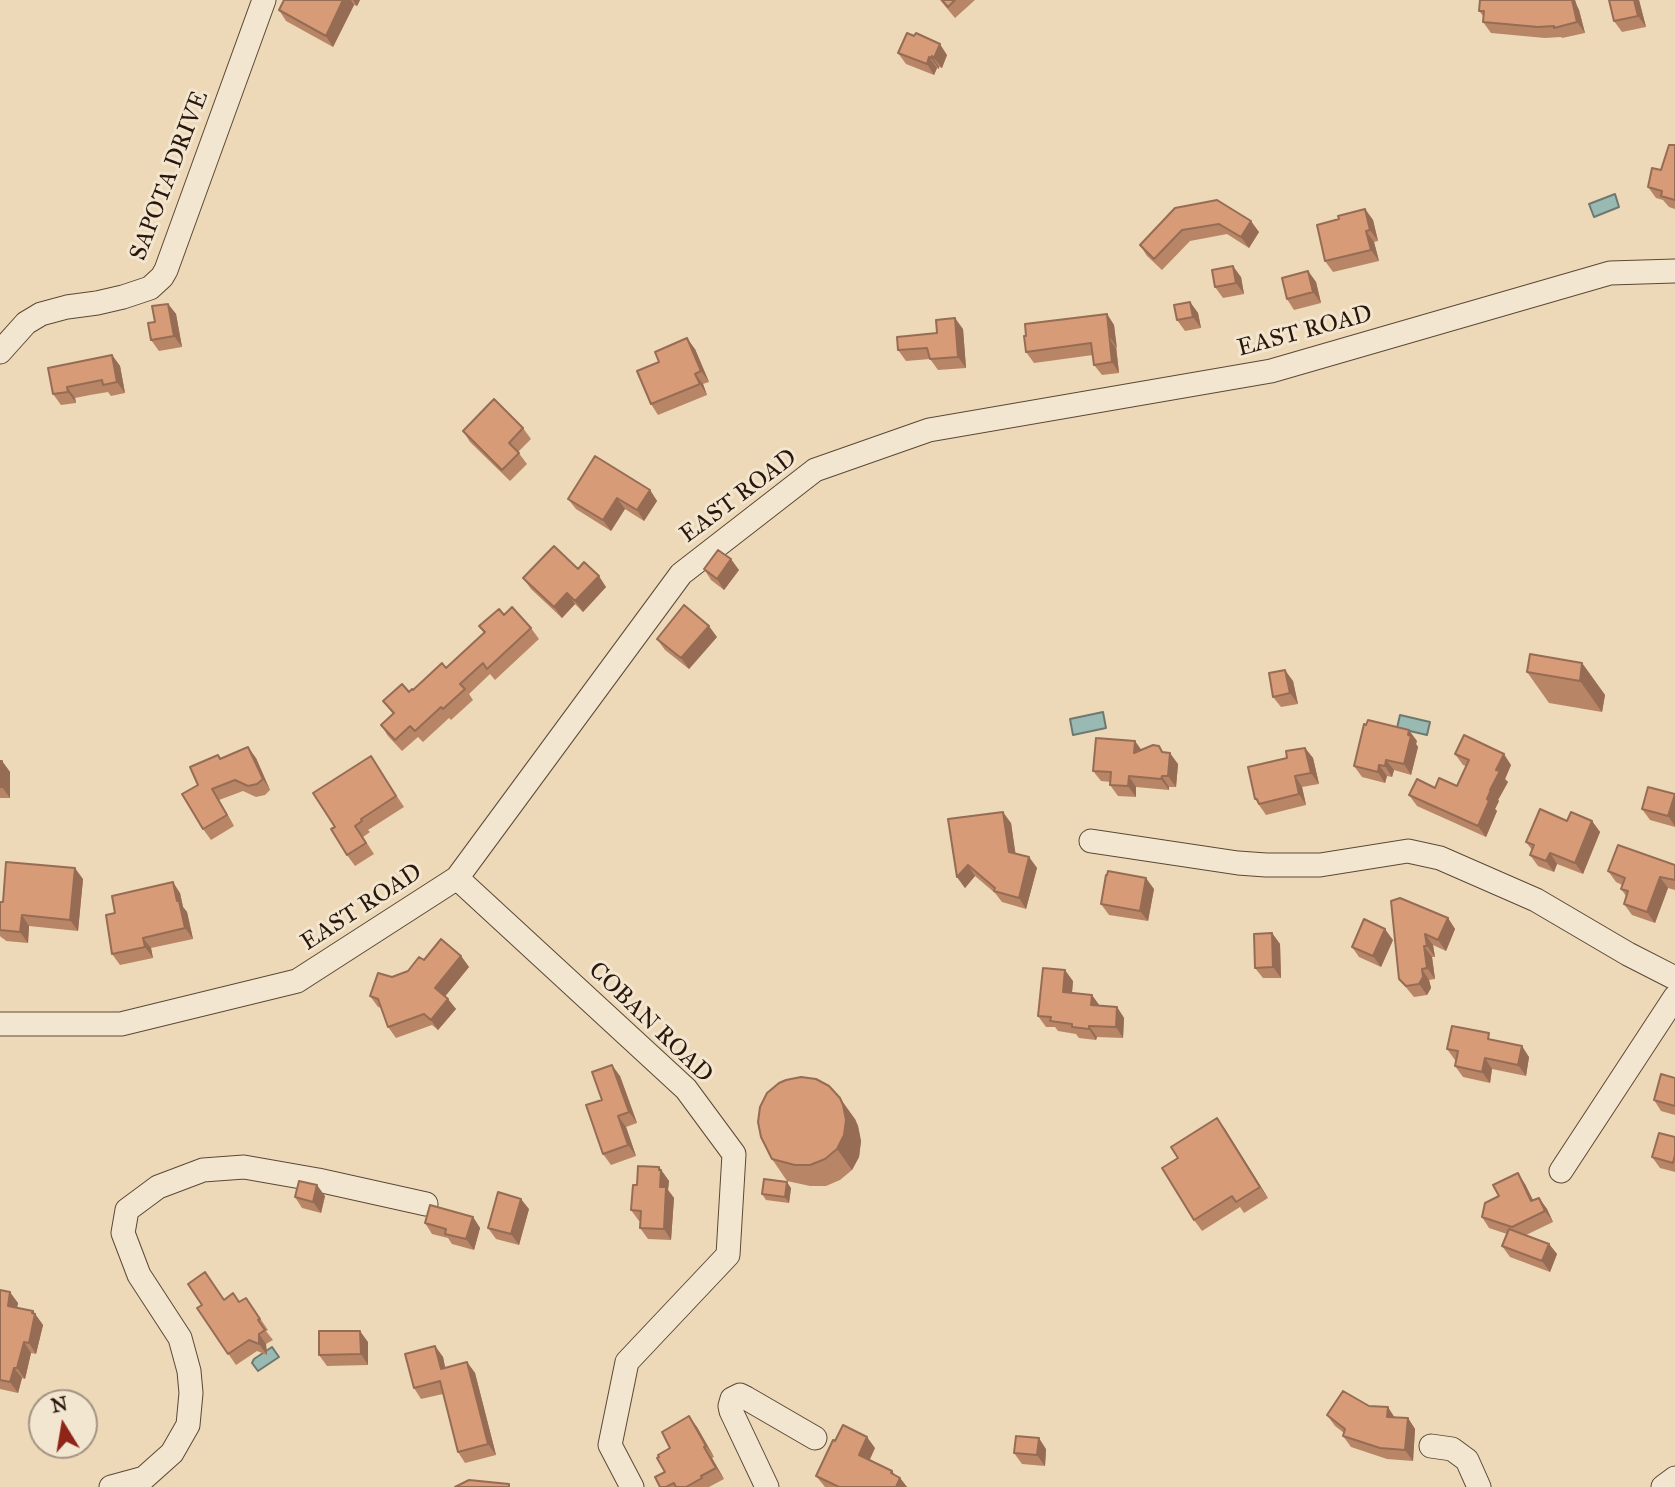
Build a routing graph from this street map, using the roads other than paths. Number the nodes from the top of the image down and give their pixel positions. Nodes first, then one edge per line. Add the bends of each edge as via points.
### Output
1 (264, 0) edge
2 (1675, 271) edge
3 (0, 352) edge
4 (1091, 841) dead end
5 (457, 878) junction
6 (1675, 978) edge
7 (1675, 997) edge
8 (0, 1024) edge
9 (1561, 1171) dead end
10 (426, 1204) dead end
11 (815, 1438) dead end
12 (1431, 1446) dead end
13 (1675, 1478) edge
14 (111, 1487) edge
15 (632, 1487) edge
16 (767, 1487) edge
17 (1479, 1487) edge
18 (1663, 1487) edge

1 - 3 street, SAPOTA DRIVE via 162,277 150,288 123,298 41,314 26,323
2 - 5 street, EAST ROAD via 1610,272 1271,371 929,430 815,470 681,574
4 - 6 street via 1266,865 1320,865 1408,851 1440,858 1536,900
5 - 8 street, EAST ROAD via 297,981 121,1024
5 - 15 street, COBAN ROAD via 686,1089 734,1154 728,1255 627,1362 610,1445
7 - 9 street
10 - 14 street via 244,1167 203,1170 158,1188 127,1210 123,1233 139,1275 180,1338 191,1393 188,1425 172,1453 144,1478
11 - 16 street via 740,1395 732,1399 730,1406
12 - 17 street via 1452,1449 1467,1460
13 - 18 street

